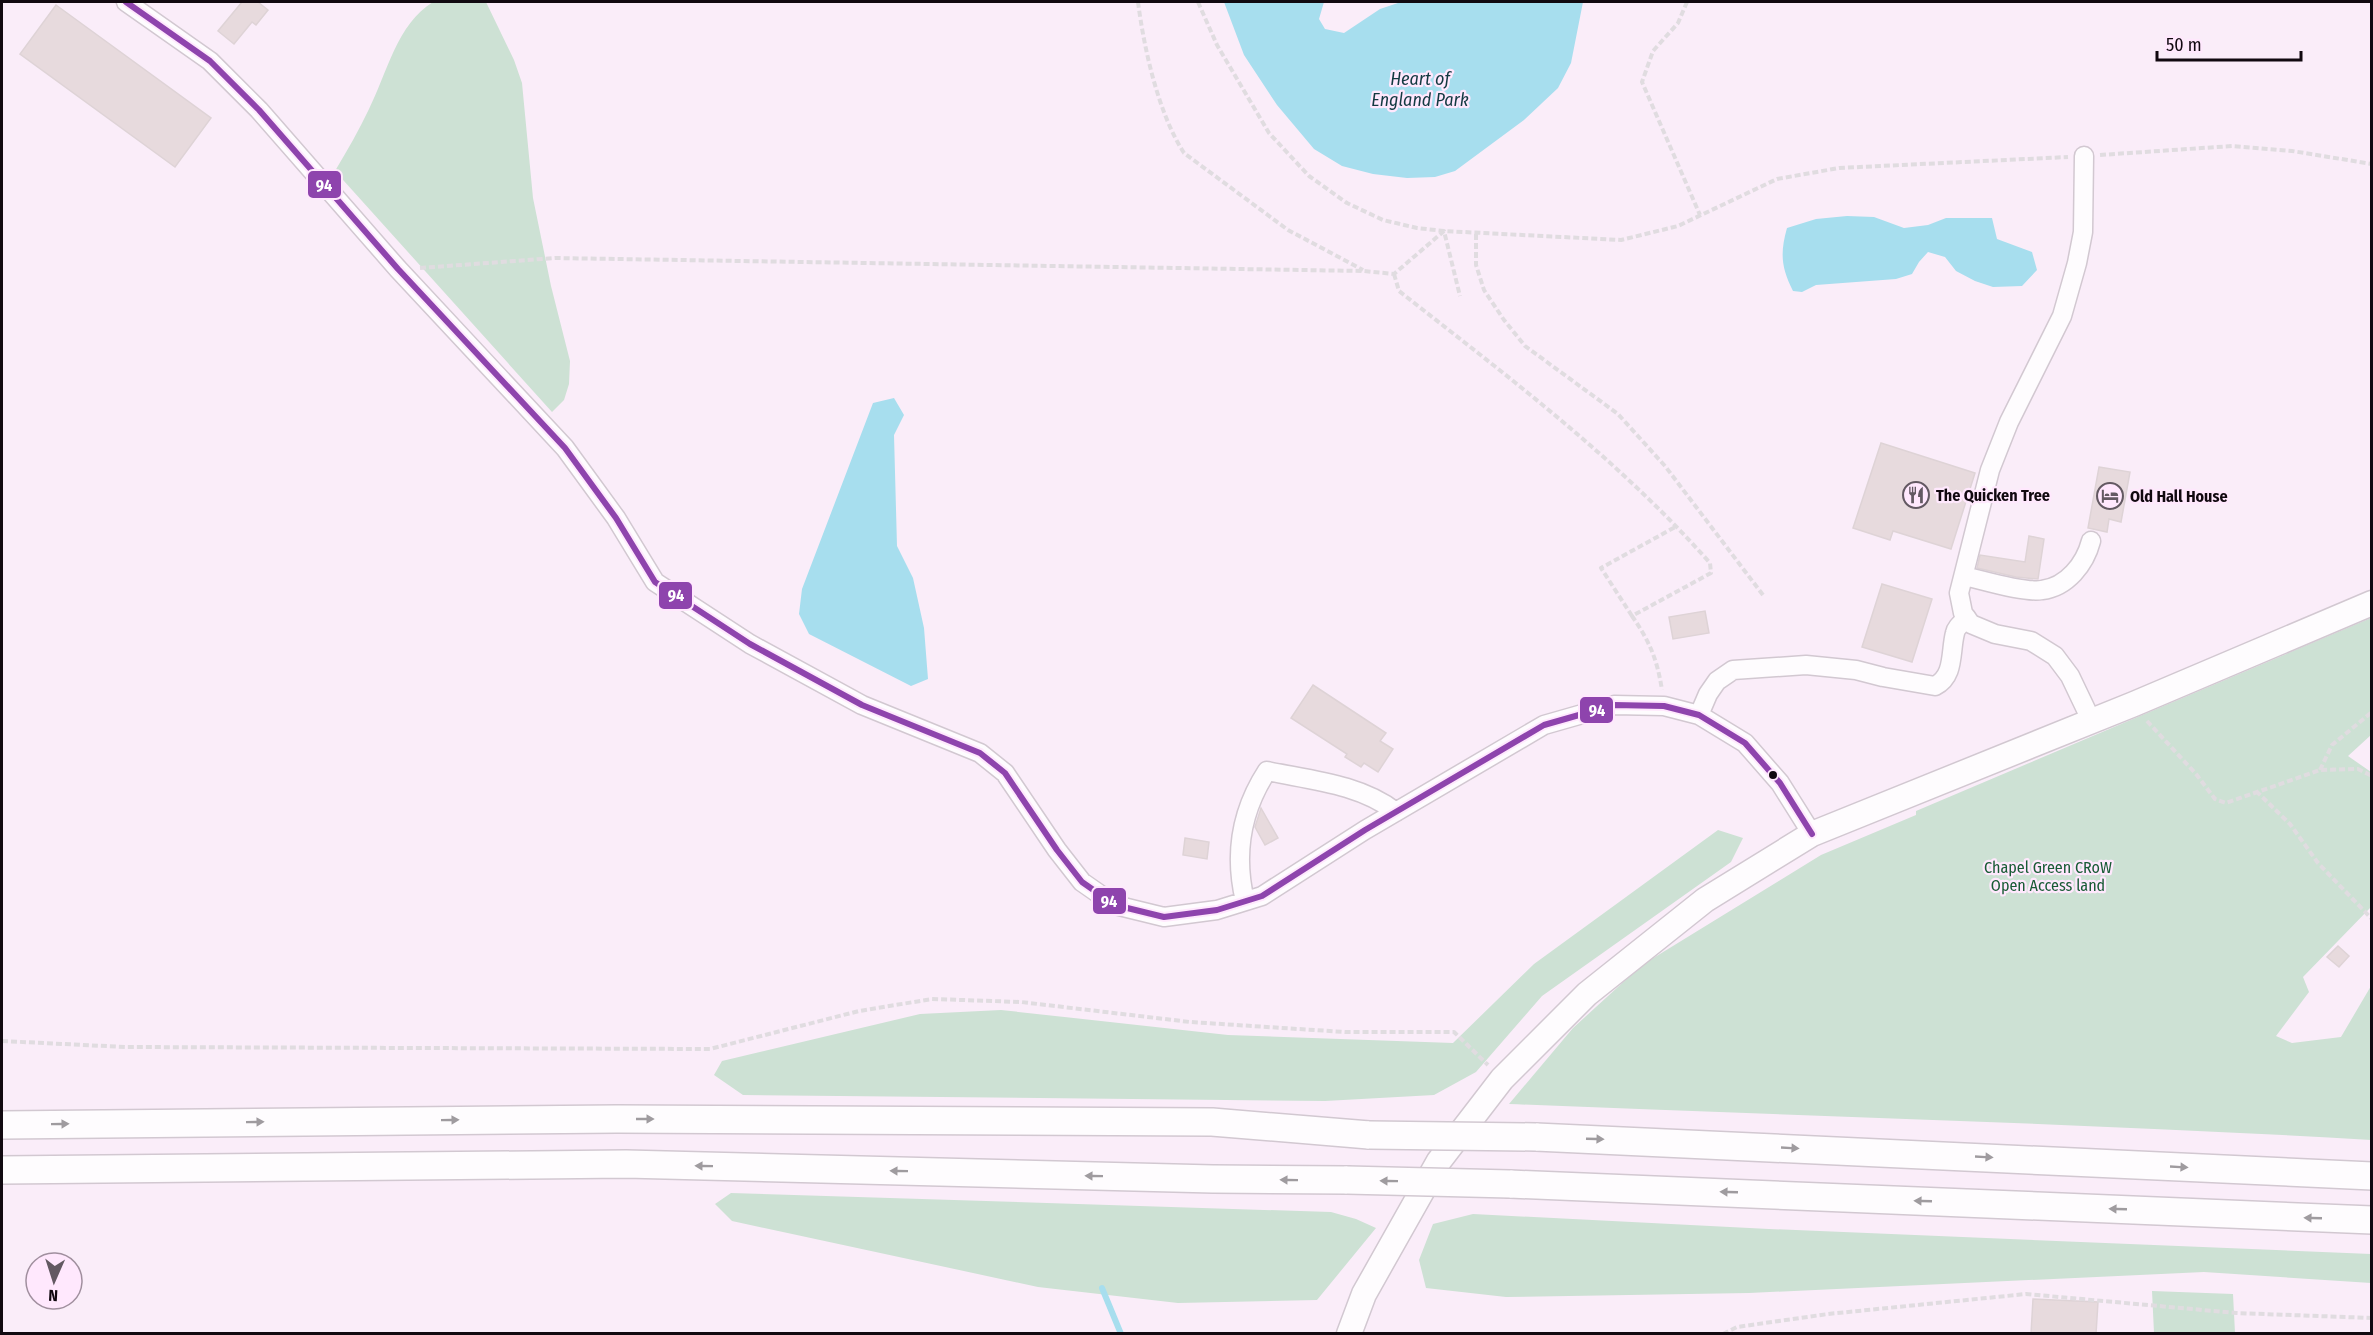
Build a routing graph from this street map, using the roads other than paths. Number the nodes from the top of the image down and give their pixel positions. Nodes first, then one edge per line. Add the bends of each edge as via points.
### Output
1 (126, 2) edge
2 (2084, 156) road end
3 (2091, 541) dead end
4 (1964, 576) junction
5 (2372, 603) edge
6 (1967, 618) junction
7 (1699, 715) junction
8 (2091, 720) junction
9 (1396, 812) junction
10 (1812, 834) junction
11 (1245, 901) junction
12 (2, 1125) edge
13 (2, 1170) edge
14 (2372, 1176) edge
15 (2372, 1220) edge
16 (1349, 1334) edge

1 - 11 street via 210,61 259,110 398,269 566,448 655,582 750,644 862,705 980,753 1005,773 1082,882 1115,905 1164,916 1217,910
2 - 4 street via 2083,232 2062,316 2009,422 1990,470
3 - 4 street via 2088,556 2078,570 2042,590
4 - 6 street via 1959,593
5 - 8 main road
6 - 7 street via 1955,633 1947,673 1935,686 1856,670 1806,665 1733,670 1717,681
6 - 8 street via 1980,629 2031,641 2055,656 2070,676
7 - 9 street via 1664,706 1614,705 1544,724
7 - 10 street via 1745,743 1780,783
8 - 10 main road
9 - 11 street via 1262,896
9 - 11 street via 1360,792 1267,771 1246,813 1243,830 1239,875
10 - 16 main road via 1705,900 1587,994 1502,1079 1439,1161 1364,1294
12 -> 14 highway, bridge via 618,1119 1200,1122 1369,1135 1536,1137
15 -> 13 highway, bridge via 1510,1184 626,1164

